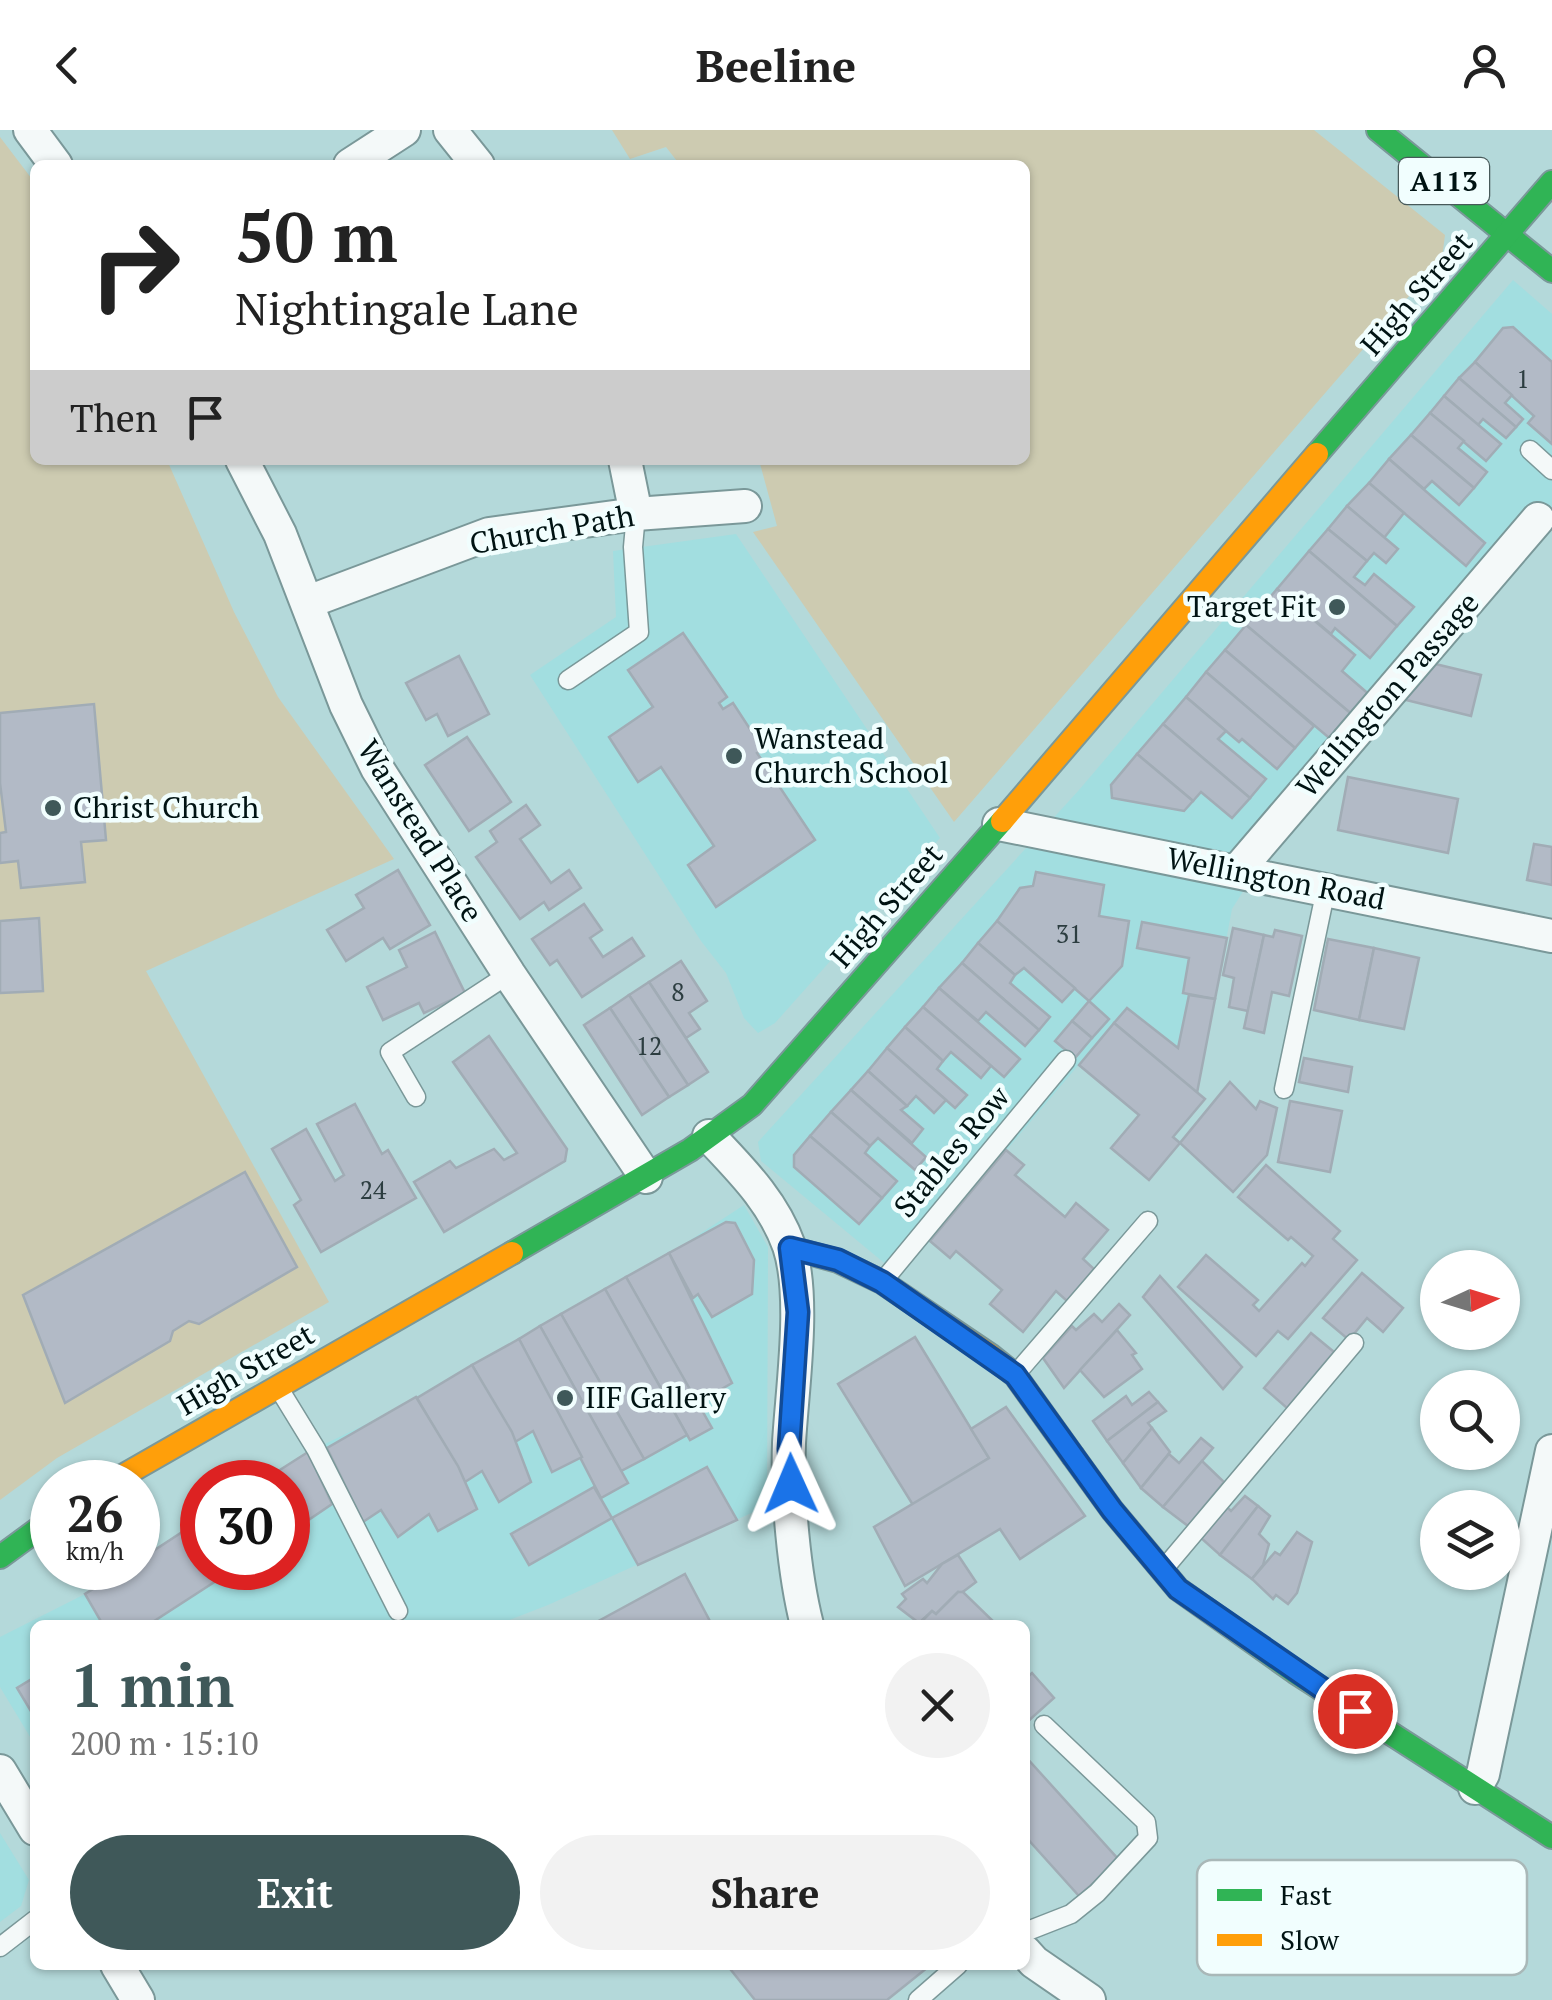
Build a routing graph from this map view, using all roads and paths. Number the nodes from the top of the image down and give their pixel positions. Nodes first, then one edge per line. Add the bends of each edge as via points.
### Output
1 (30, 130) edge
2 (404, 130) edge
3 (450, 130) edge
4 (1378, 130) edge
5 (52, 160) edge
6 (358, 160) edge
7 (474, 160) edge
8 (1552, 182) edge
9 (1509, 234) junction
10 (1552, 271) edge
11 (1530, 450) dead end
12 (245, 465) edge
13 (626, 465) edge
14 (1552, 470) edge
15 (745, 506) dead end
16 (636, 514) junction
17 (1538, 518) dead end
18 (308, 602) junction
19 (568, 680) dead end
20 (999, 824) junction
21 (1237, 871) junction
22 (1326, 889) junction
23 (1552, 936) edge
24 (510, 974) junction
25 (1066, 1060) dead end
26 (1284, 1090) dead end
27 (416, 1096) dead end
28 (709, 1136) junction
29 (646, 1177) junction
30 (1148, 1221) dead end
31 (790, 1248) junction
32 (882, 1282) junction
33 (1354, 1344) dead end
34 (1015, 1375) junction
35 (277, 1387) junction
36 (1552, 1451) edge
37 (150, 1460) edge
38 (30, 1535) edge
39 (0, 1557) edge
40 (1162, 1572) junction
41 (1540, 1579) edge
42 (398, 1611) dead end
43 (806, 1620) edge
44 (1044, 1726) dead end
45 (0, 1771) edge
46 (1474, 1788) junction
47 (30, 1821) edge
48 (1552, 1838) edge
49 (30, 1924) edge
50 (1030, 1930) edge
51 (0, 1947) edge
52 (1030, 1958) edge
53 (120, 1970) edge
54 (952, 1970) edge
55 (138, 2000) edge
56 (918, 2000) edge
57 (1089, 2000) edge

1 - 5 street
2 - 6 street
3 - 7 street
4 - 9 street, A113
8 - 9 street, High Street
9 - 10 street, A113
9 - 20 street, High Street
11 - 14 lane
12 - 18 street, Wanstead Place
13 - 16 street
15 - 16 street, Church Path
16 - 18 street, Church Path via 489,534
16 - 19 lane via 639,632
17 - 21 street, Wellington Passage
18 - 24 street, Wanstead Place via 376,768
20 - 21 street, Wellington Road
20 - 28 street, High Street via 752,1105
21 - 22 street, Wellington Road
22 - 23 street, Wellington Road
22 - 26 lane
24 - 27 lane via 390,1052
24 - 29 street, Wanstead Place
25 - 32 lane, Stables Row
28 - 29 street, High Street
28 - 31 street via 758,1189
29 - 35 street, High Street
30 - 34 lane
31 - 32 street via 838,1260
31 - 43 street via 798,1312 789,1449 797,1586
32 - 34 street
33 - 40 lane
34 - 40 street
35 - 37 street, High Street
35 - 42 lane
36 - 41 street
38 - 39 street
40 - 46 street via 1295,1672
41 - 46 street
44 - 50 lane via 1146,1822 1148,1838 1071,1914
45 - 47 street
46 - 48 street
49 - 51 lane
52 - 57 street
53 - 55 street
54 - 56 lane

